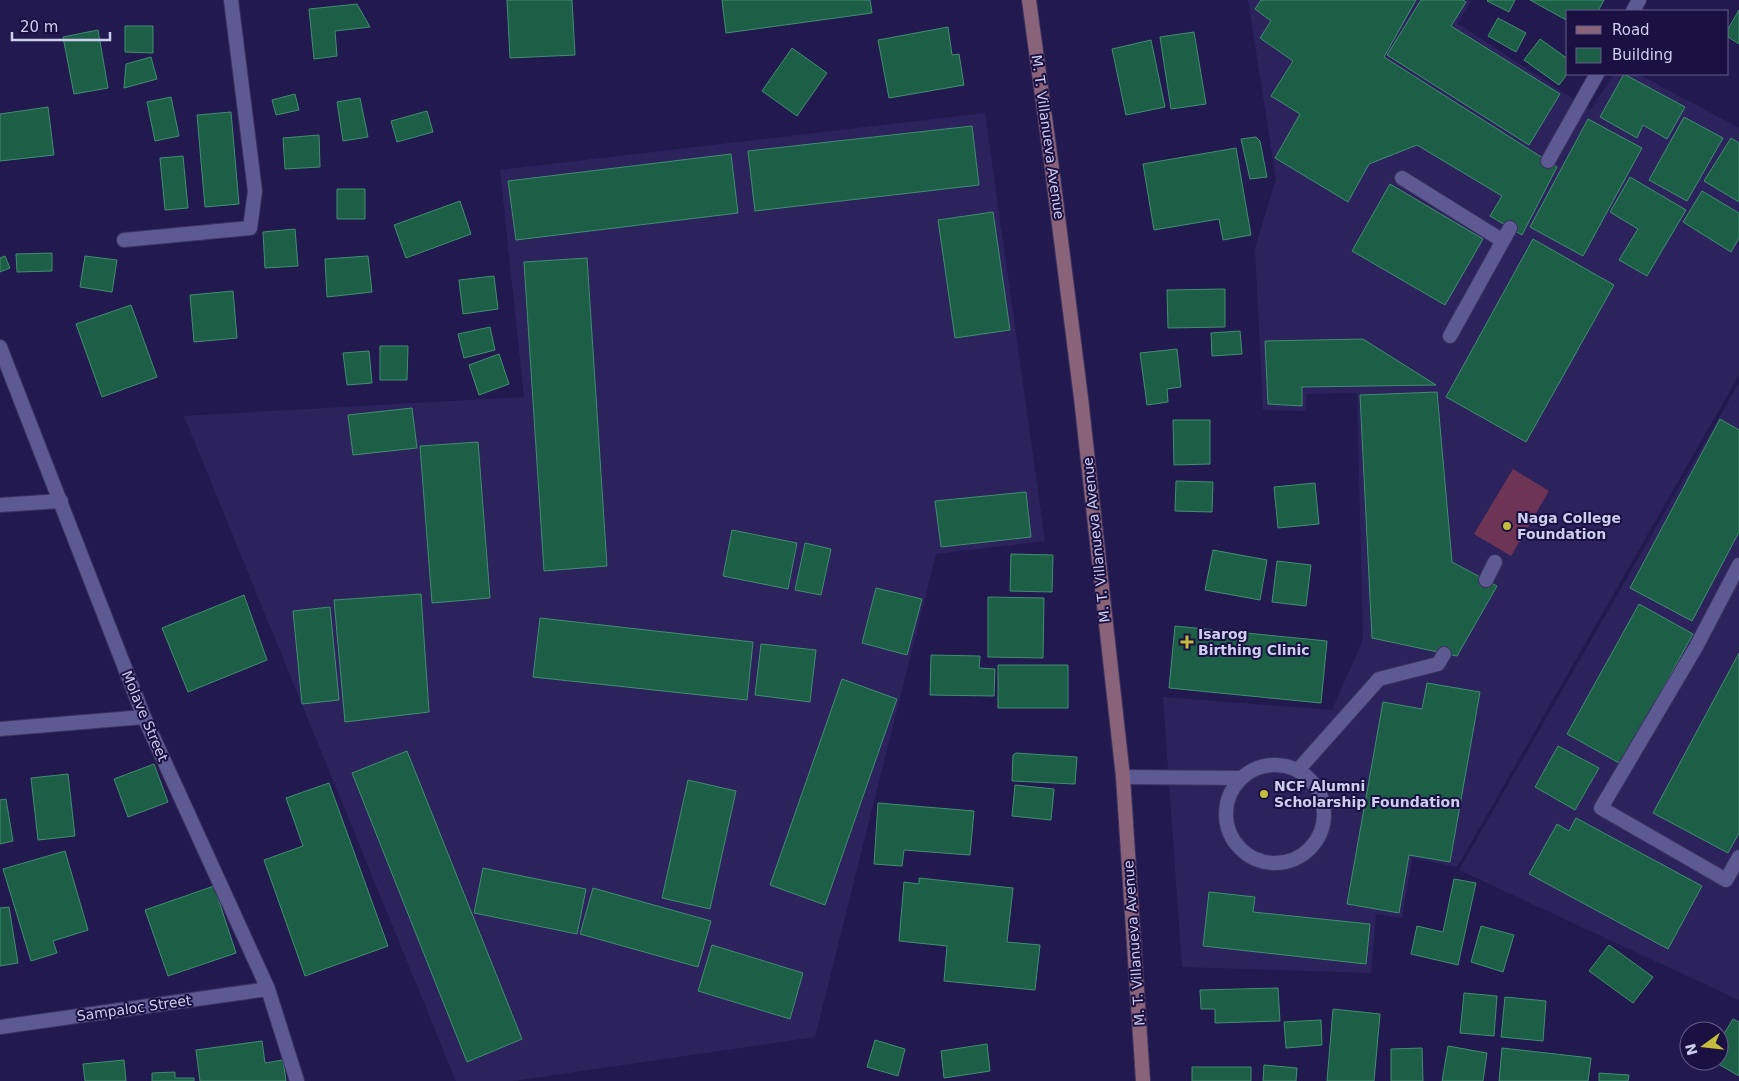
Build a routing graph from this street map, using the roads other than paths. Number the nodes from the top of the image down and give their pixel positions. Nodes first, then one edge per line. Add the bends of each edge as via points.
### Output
1 (231, 0) edge
2 (1029, 0) edge
3 (1596, 75) edge
4 (1548, 161) dead end
5 (1402, 178) dead end
6 (1510, 228) dead end
7 (124, 240) dead end
8 (1503, 241) junction
9 (1450, 336) dead end
10 (0, 347) edge
11 (61, 501) junction
12 (0, 505) edge
13 (1495, 562) dead end
14 (1739, 565) edge
15 (1486, 580) dead end
16 (1444, 654) dead end
17 (144, 717) junction
18 (0, 729) edge
19 (1298, 770) junction
20 (1123, 777) junction
21 (1241, 778) junction
22 (1739, 857) edge
23 (268, 989) junction
24 (0, 1027) edge
25 (297, 1081) edge
26 (1143, 1081) edge

1 - 7 street via 255,190 250,228
2 - 20 main road, M. T. Villanueva Avenue via 1081,398
3 - 4 street
5 - 8 street
6 - 8 street
8 - 9 street
10 - 11 street, Molave Street
11 - 12 street
11 - 17 street, Molave Street
13 - 15 street
14 - 22 street via 1696,647 1601,808 1726,880
16 - 19 street via 1438,664 1379,678
17 - 18 street
17 - 23 street, Molave Street
19 - 21 street via 1284,765 1268,765 1253,769
19 - 21 street via 1311,780 1319,793 1324,808 1323,823 1318,838 1308,850 1281,863 1252,857 1239,848 1231,836 1226,821 1226,805 1231,790
20 - 21 street
20 - 26 main road, M. T. Villanueva Avenue
23 - 24 street, Sampaloc Street
23 - 25 street, Molave Street

